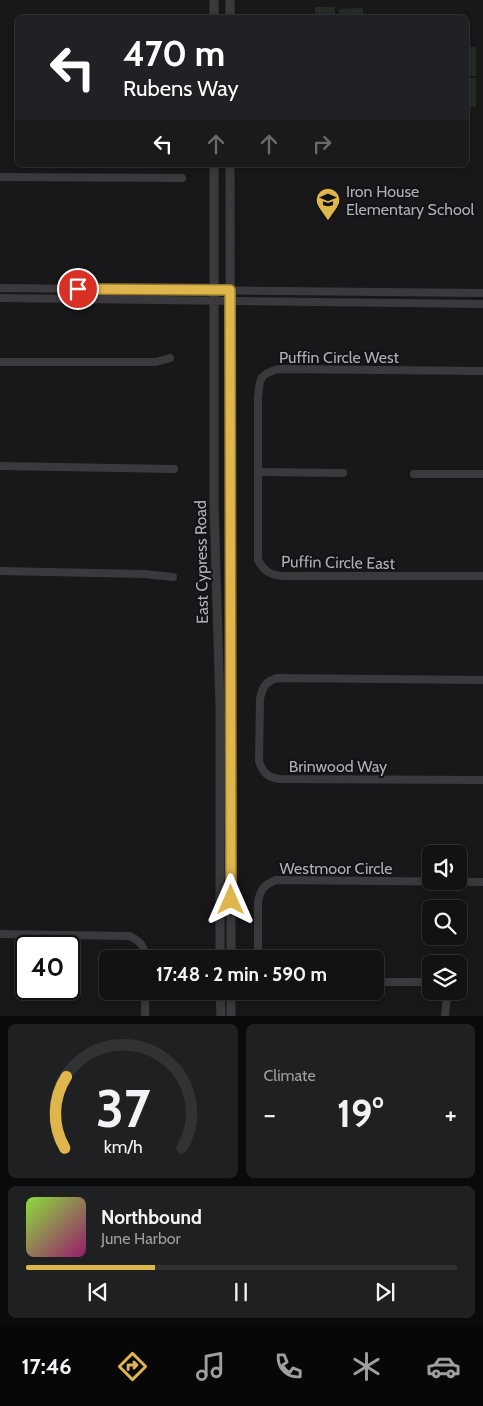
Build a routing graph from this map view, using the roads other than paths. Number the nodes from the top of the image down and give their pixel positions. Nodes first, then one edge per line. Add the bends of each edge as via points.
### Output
1 (214, 0) edge
2 (230, 0) edge
3 (214, 15) edge
4 (230, 15) edge
5 (214, 167) edge
6 (230, 167) edge
7 (0, 177) edge
8 (182, 178) dead end
9 (0, 288) edge
10 (230, 290) junction
11 (483, 294) edge
12 (214, 296) junction
13 (0, 298) edge
14 (230, 301) junction
15 (483, 304) edge
16 (170, 358) dead end
17 (0, 362) edge
18 (483, 371) edge
19 (0, 466) edge
20 (174, 469) dead end
21 (258, 472) junction
22 (343, 473) dead end
23 (414, 474) dead end
24 (483, 474) edge
25 (0, 572) edge
26 (483, 576) edge
27 (173, 577) dead end
28 (483, 680) edge
29 (483, 780) edge
30 (483, 882) edge
31 (0, 934) edge
32 (144, 950) edge
33 (220, 950) edge
34 (231, 950) edge
35 (258, 950) edge
36 (384, 982) edge
37 (422, 982) edge
38 (145, 1000) edge
39 (220, 1000) edge
40 (231, 1000) edge
41 (447, 1000) edge
42 (145, 1016) edge
43 (220, 1016) edge
44 (231, 1016) edge
45 (446, 1016) edge

1 - 3 street
2 - 4 street
5 - 12 street, East Cypress Road
6 - 10 street, East Cypress Road
7 - 8 street
9 - 12 street
10 - 11 street
10 - 12 street
10 - 14 street, East Cypress Road
12 - 13 street
12 - 14 street
12 - 33 street, East Cypress Road
14 - 15 street
14 - 34 street, East Cypress Road
16 - 17 street via 156,362
18 - 21 street, Puffin Circle West via 278,369 266,373 259,384
19 - 20 street
21 - 22 street
21 - 26 street, Puffin Circle East via 258,560 272,575
23 - 24 street
25 - 27 street
28 - 29 street, Brinwood Way via 270,680 261,691 259,743 262,769 273,778
30 - 35 street, Westmoor Circle via 276,880 259,894
31 - 32 street via 129,936 137,940
36 - 37 street
38 - 42 street
39 - 43 street
40 - 44 street
41 - 45 street

